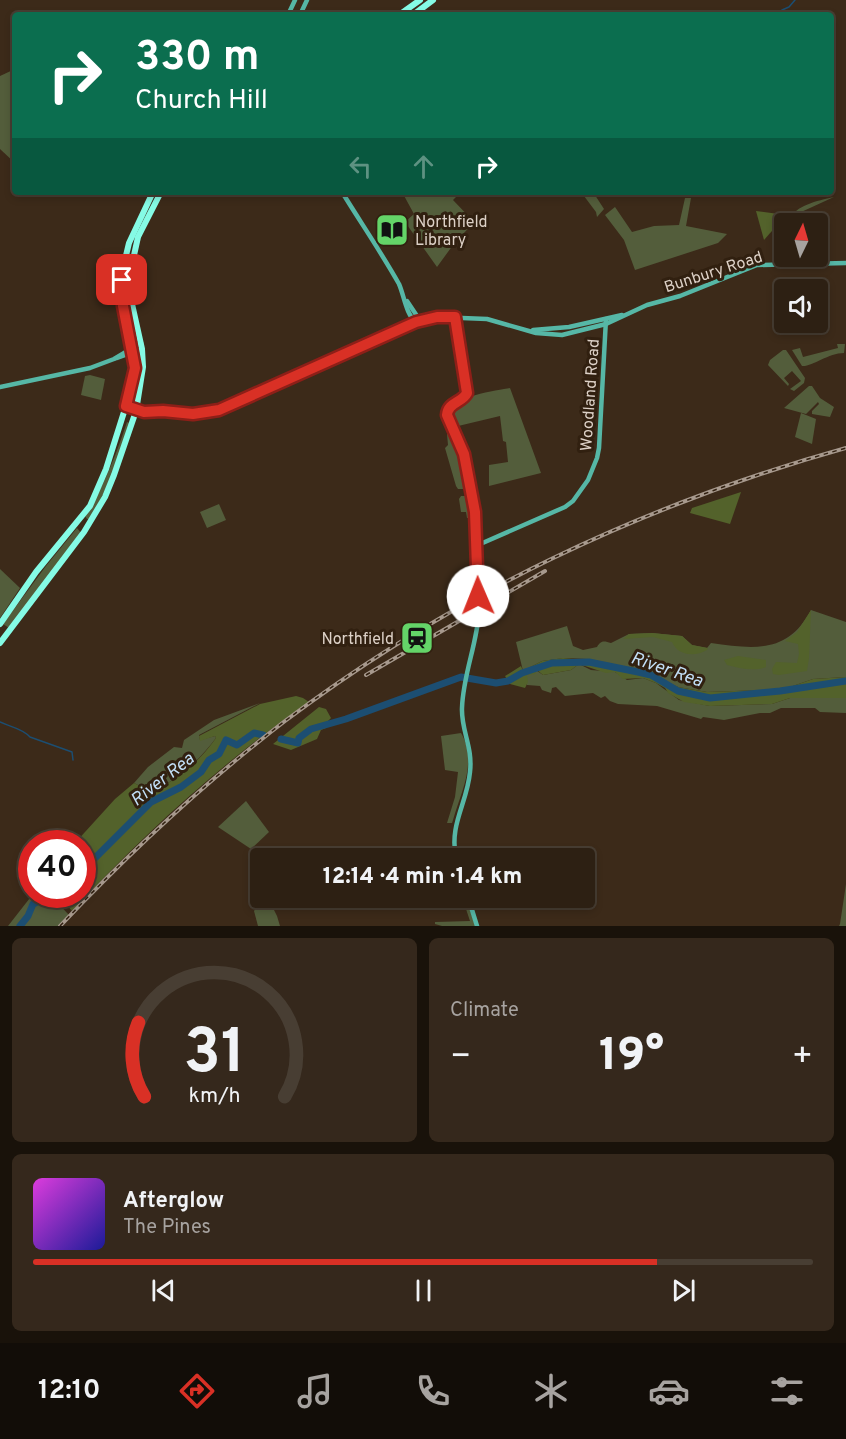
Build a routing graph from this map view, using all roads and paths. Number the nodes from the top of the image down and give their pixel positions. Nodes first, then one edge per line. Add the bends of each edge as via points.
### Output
1 (420, 0) edge
2 (433, 0) edge
3 (403, 12) edge
4 (417, 12) edge
5 (152, 195) edge
6 (159, 195) edge
7 (344, 195) edge
8 (129, 252) junction
9 (846, 263) edge
10 (455, 317) junction
11 (415, 319) junction
12 (606, 321) junction
13 (141, 346) junction
14 (133, 350) junction
15 (122, 357) junction
16 (114, 358) junction
17 (135, 368) junction
18 (0, 387) edge
19 (133, 408) junction
20 (81, 517) junction
21 (90, 523) junction
22 (74, 526) junction
23 (84, 532) junction
24 (478, 545) junction
25 (478, 596) dead end
26 (479, 612) dead end
27 (0, 626) edge
28 (8, 632) junction
29 (0, 643) edge
30 (455, 848) edge
31 (471, 908) edge
32 (477, 926) edge

1 - 3 highway
2 - 4 highway
5 - 8 highway
6 - 8 highway
7 - 11 street
8 - 13 highway via 130,295
8 - 14 highway via 122,294
9 - 12 street, Bunbury Road via 757,265
10 - 11 street, Bunbury Road via 436,314
10 - 12 street, Bunbury Road via 496,320 562,335
10 - 24 street via 467,394 448,409 447,415 464,454
11 - 19 street via 219,410 193,414
12 - 24 street, Woodland Road via 599,448 588,480 565,507
13 - 14 street
13 - 19 highway via 143,367
14 - 15 street
14 - 16 street
14 - 17 highway
15 - 16 street
15 - 17 street
16 - 18 street via 90,368
17 - 19 highway
19 - 20 highway via 96,494
19 - 21 highway via 105,497
20 - 21 highway
20 - 22 highway
21 - 23 highway
22 - 23 highway
22 - 27 highway via 36,572
23 - 28 highway
24 - 25 street
26 - 30 street via 461,710 472,760 454,830
27 - 28 highway
28 - 29 highway
31 - 32 street

